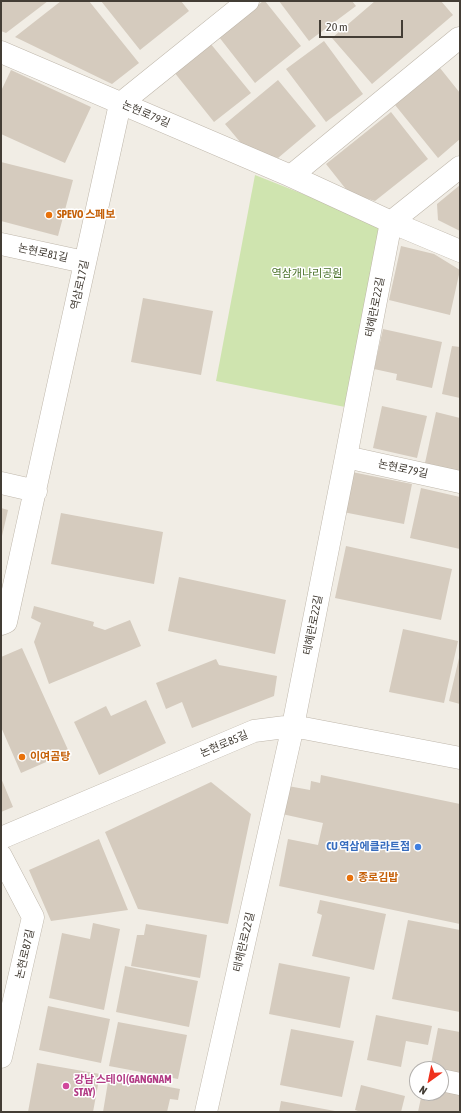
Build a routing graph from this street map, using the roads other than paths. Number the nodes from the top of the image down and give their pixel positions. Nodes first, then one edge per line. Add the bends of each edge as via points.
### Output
1 (248, 1) edge
2 (460, 40) edge
3 (1, 52) edge
4 (120, 104) junction
5 (460, 167) edge
6 (291, 176) junction
7 (391, 222) junction
8 (1, 244) edge
9 (460, 251) edge
10 (84, 262) junction
11 (346, 457) junction
12 (460, 482) edge
13 (1, 483) edge
14 (36, 492) junction
15 (1, 624) edge
16 (293, 726) junction
17 (460, 758) edge
18 (1, 838) edge
19 (1, 856) edge
20 (1, 1057) edge
21 (449, 1082) edge
22 (460, 1084) edge
23 (206, 1112) edge

1 - 4 street
2 - 6 street via 459,38
3 - 4 street, 논현로79길
4 - 6 street, 논현로79길
4 - 10 street, 역삼로17길
5 - 7 street
6 - 7 street, 논현로79길
7 - 9 street, 논현로79길
7 - 11 street, 테헤란로22길
8 - 10 street, 논현로81길
10 - 14 street, 역삼로17길
11 - 12 street, 논현로79길
11 - 16 street, 테헤란로22길
13 - 14 street
14 - 15 street, 역삼로17길 via 6,622
16 - 17 street, 논현로85길
16 - 18 street, 논현로85길 via 254,732
16 - 23 street, 테헤란로22길
19 - 20 street, 논현로87길 via 33,917
21 - 22 street

